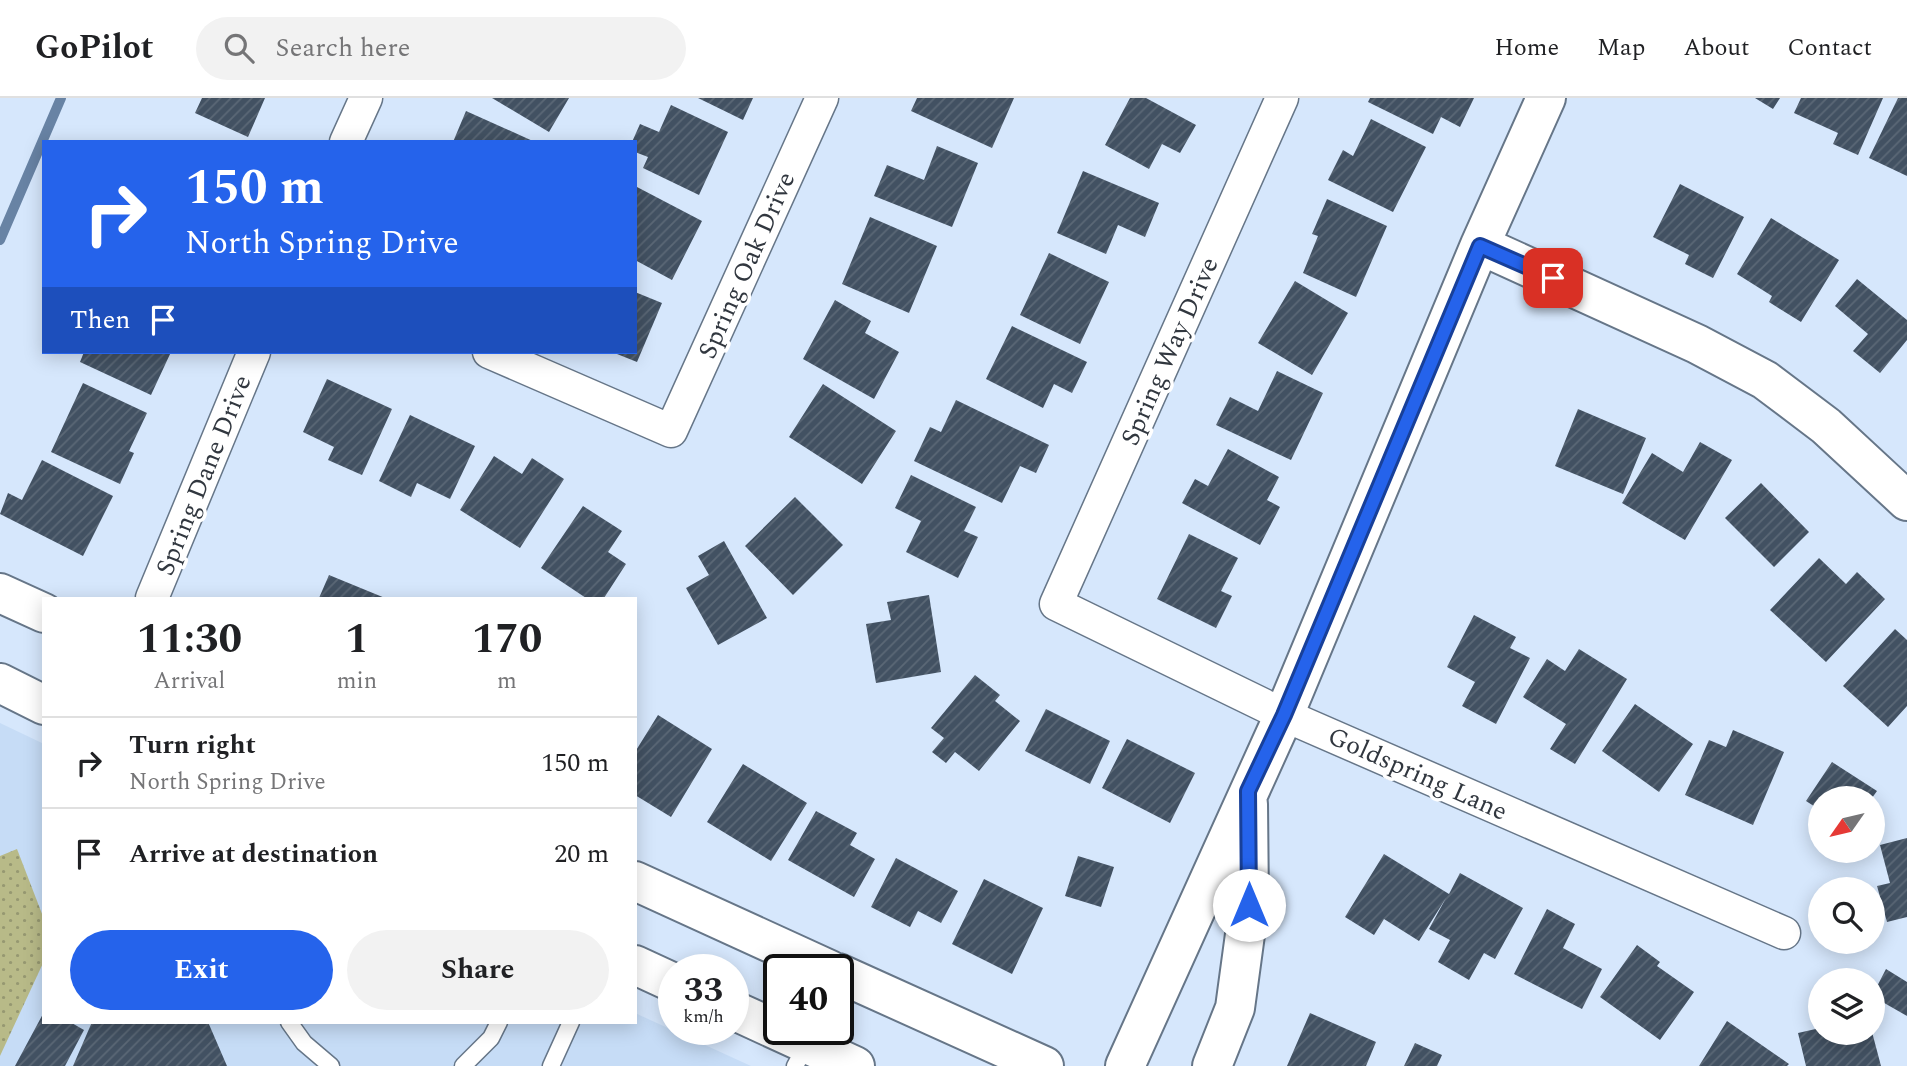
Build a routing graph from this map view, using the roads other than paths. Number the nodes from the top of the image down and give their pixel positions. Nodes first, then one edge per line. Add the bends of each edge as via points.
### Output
1 (366, 98) edge
2 (822, 98) edge
3 (1282, 98) edge
4 (1546, 98) edge
5 (347, 140) edge
6 (1480, 246) junction
7 (253, 354) edge
8 (494, 354) edge
9 (1907, 501) edge
10 (0, 593) edge
11 (152, 597) edge
12 (1056, 604) joint
13 (42, 611) edge
14 (0, 683) edge
15 (42, 704) edge
16 (1284, 715) junction
17 (1248, 791) junction
18 (637, 882) edge
19 (1784, 933) dead end
20 (795, 954) edge
21 (637, 966) edge
22 (658, 976) edge
23 (854, 980) edge
24 (749, 1021) edge
25 (290, 1024) edge
26 (498, 1024) edge
27 (570, 1024) edge
28 (801, 1055) edge
29 (331, 1066) edge
30 (463, 1066) edge
31 (551, 1066) edge
32 (855, 1066) edge
33 (1044, 1066) edge
34 (1125, 1066) edge
35 (1212, 1066) edge

1 - 5 street
2 - 8 street, Spring Oak Drive via 671,432
3 - 12 street, Spring Way Drive
4 - 6 street
6 - 9 street via 1697,344 1765,380 1826,426
6 - 16 street
7 - 11 street, Spring Dane Drive
10 - 13 street
12 - 16 street, Goldspring Lane
14 - 15 street
16 - 17 street
16 - 19 street, Goldspring Lane
17 - 34 street
17 - 35 street via 1249,905 1235,1008
18 - 20 street
21 - 22 street
23 - 33 street
24 - 28 street
25 - 29 lane
26 - 30 lane via 491,1038
27 - 31 lane
28 - 32 street

